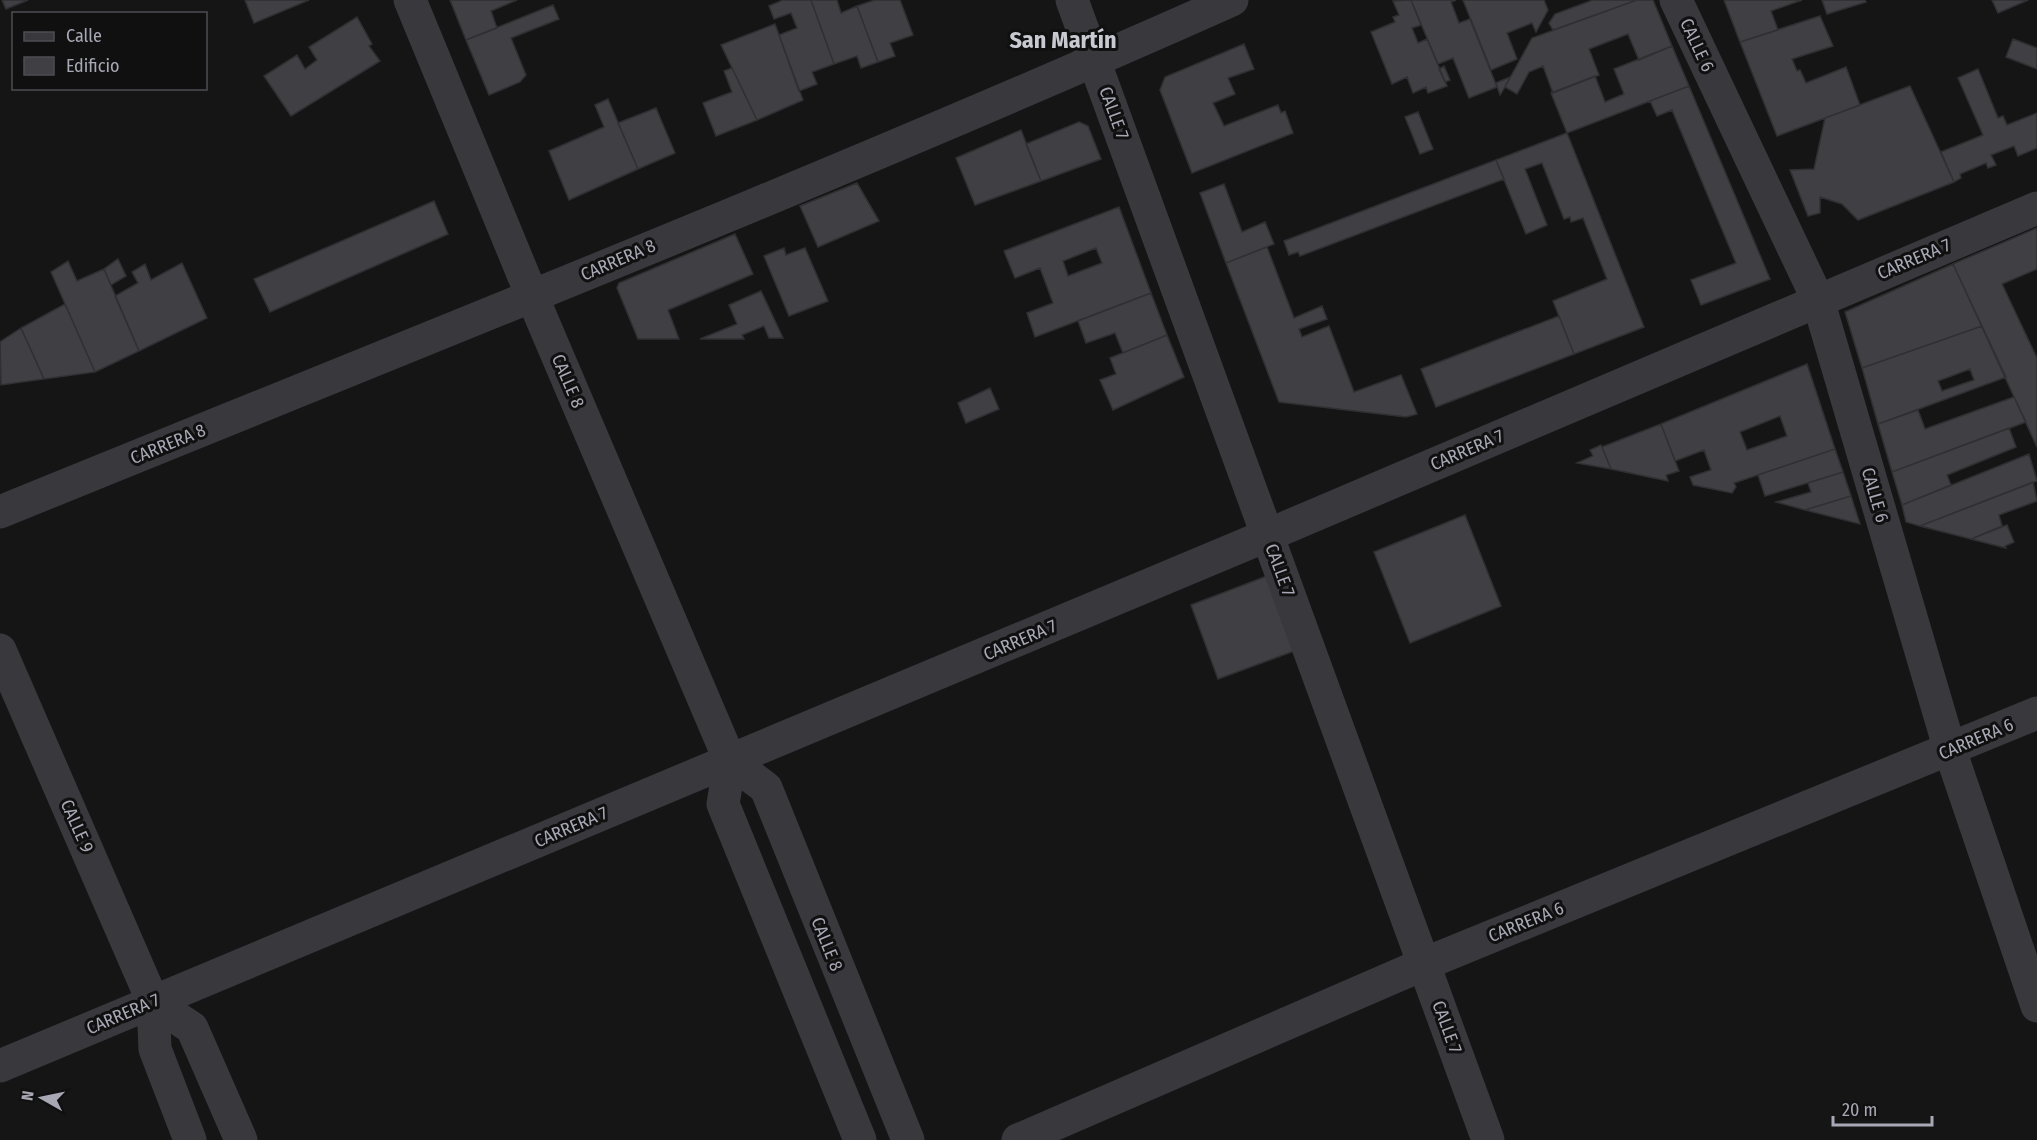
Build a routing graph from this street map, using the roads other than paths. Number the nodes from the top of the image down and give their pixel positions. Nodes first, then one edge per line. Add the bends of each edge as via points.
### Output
1 (410, 0) edge
2 (1072, 0) edge
3 (1232, 0) edge
4 (1676, 0) edge
5 (1095, 61) junction
6 (2037, 208) edge
7 (532, 296) junction
8 (1818, 300) junction
9 (0, 512) edge
10 (1268, 535) junction
11 (0, 650) edge
12 (2037, 713) edge
13 (1950, 750) junction
14 (730, 761) junction
15 (1424, 964) junction
16 (846, 992) junction
17 (153, 1002) junction
18 (2037, 1006) edge
19 (805, 1007) junction
20 (0, 1066) edge
21 (190, 1140) edge
22 (242, 1140) edge
23 (860, 1140) edge
24 (908, 1140) edge
25 (1018, 1140) edge
26 (1488, 1140) edge

1 - 7 street, CALLE 8
2 - 5 street, CALLE 7
3 - 5 street, CARRERA 8
4 - 8 street, CALLE 6
5 - 7 street, CARRERA 8
5 - 10 street, CALLE 7
6 - 8 street, CARRERA 7
7 - 9 street, CARRERA 8
7 - 14 street, CALLE 8
8 - 10 street, CARRERA 7
8 - 13 street, CALLE 6
10 - 14 street, CARRERA 7
10 - 15 street, CALLE 7
11 - 17 street, CALLE 9
12 - 13 street, CARRERA 6
13 - 15 street, CARRERA 6
13 - 18 street, CALLE 6
14 - 16 street, CALLE 8 via 766,788
14 - 17 street, CARRERA 7
14 - 19 street via 723,804
15 - 25 street, CARRERA 6
15 - 26 street, CALLE 7
16 - 19 street
16 - 24 street, CALLE 8
17 - 20 street, CARRERA 7
17 - 21 street, CALLE 9 via 154,1049
17 - 22 street via 192,1028
19 - 23 street

